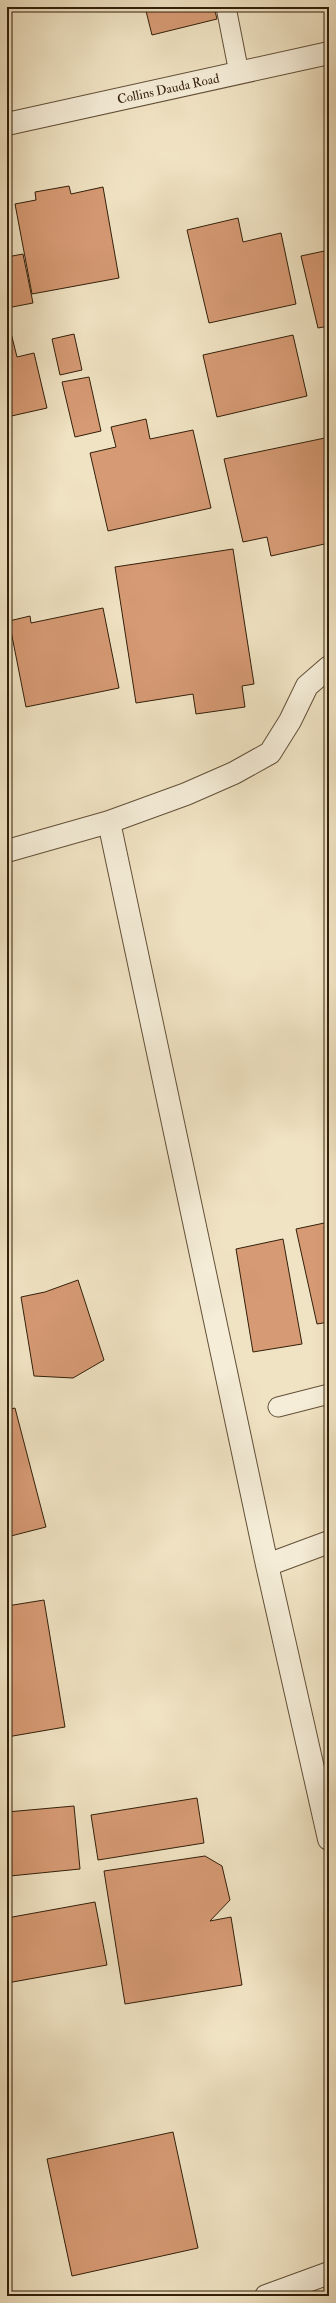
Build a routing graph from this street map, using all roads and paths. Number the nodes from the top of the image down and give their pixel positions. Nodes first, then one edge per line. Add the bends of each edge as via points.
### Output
1 (226, 7) edge
2 (329, 53) edge
3 (239, 73) junction
4 (7, 124) edge
5 (329, 667) edge
6 (109, 822) junction
7 (7, 851) edge
8 (329, 1394) edge
9 (278, 1407) dead end
10 (329, 1542) edge
11 (267, 1565) junction
12 (329, 1839) edge
13 (329, 2273) edge
14 (266, 2296) edge

1 - 3 lane
2 - 3 street, Collins Dauda Road
3 - 4 street, Collins Dauda Road
5 - 6 street via 307,686 290,721 270,753 213,782
6 - 7 street
6 - 11 street
8 - 9 lane
10 - 11 street
11 - 12 street
13 - 14 street

